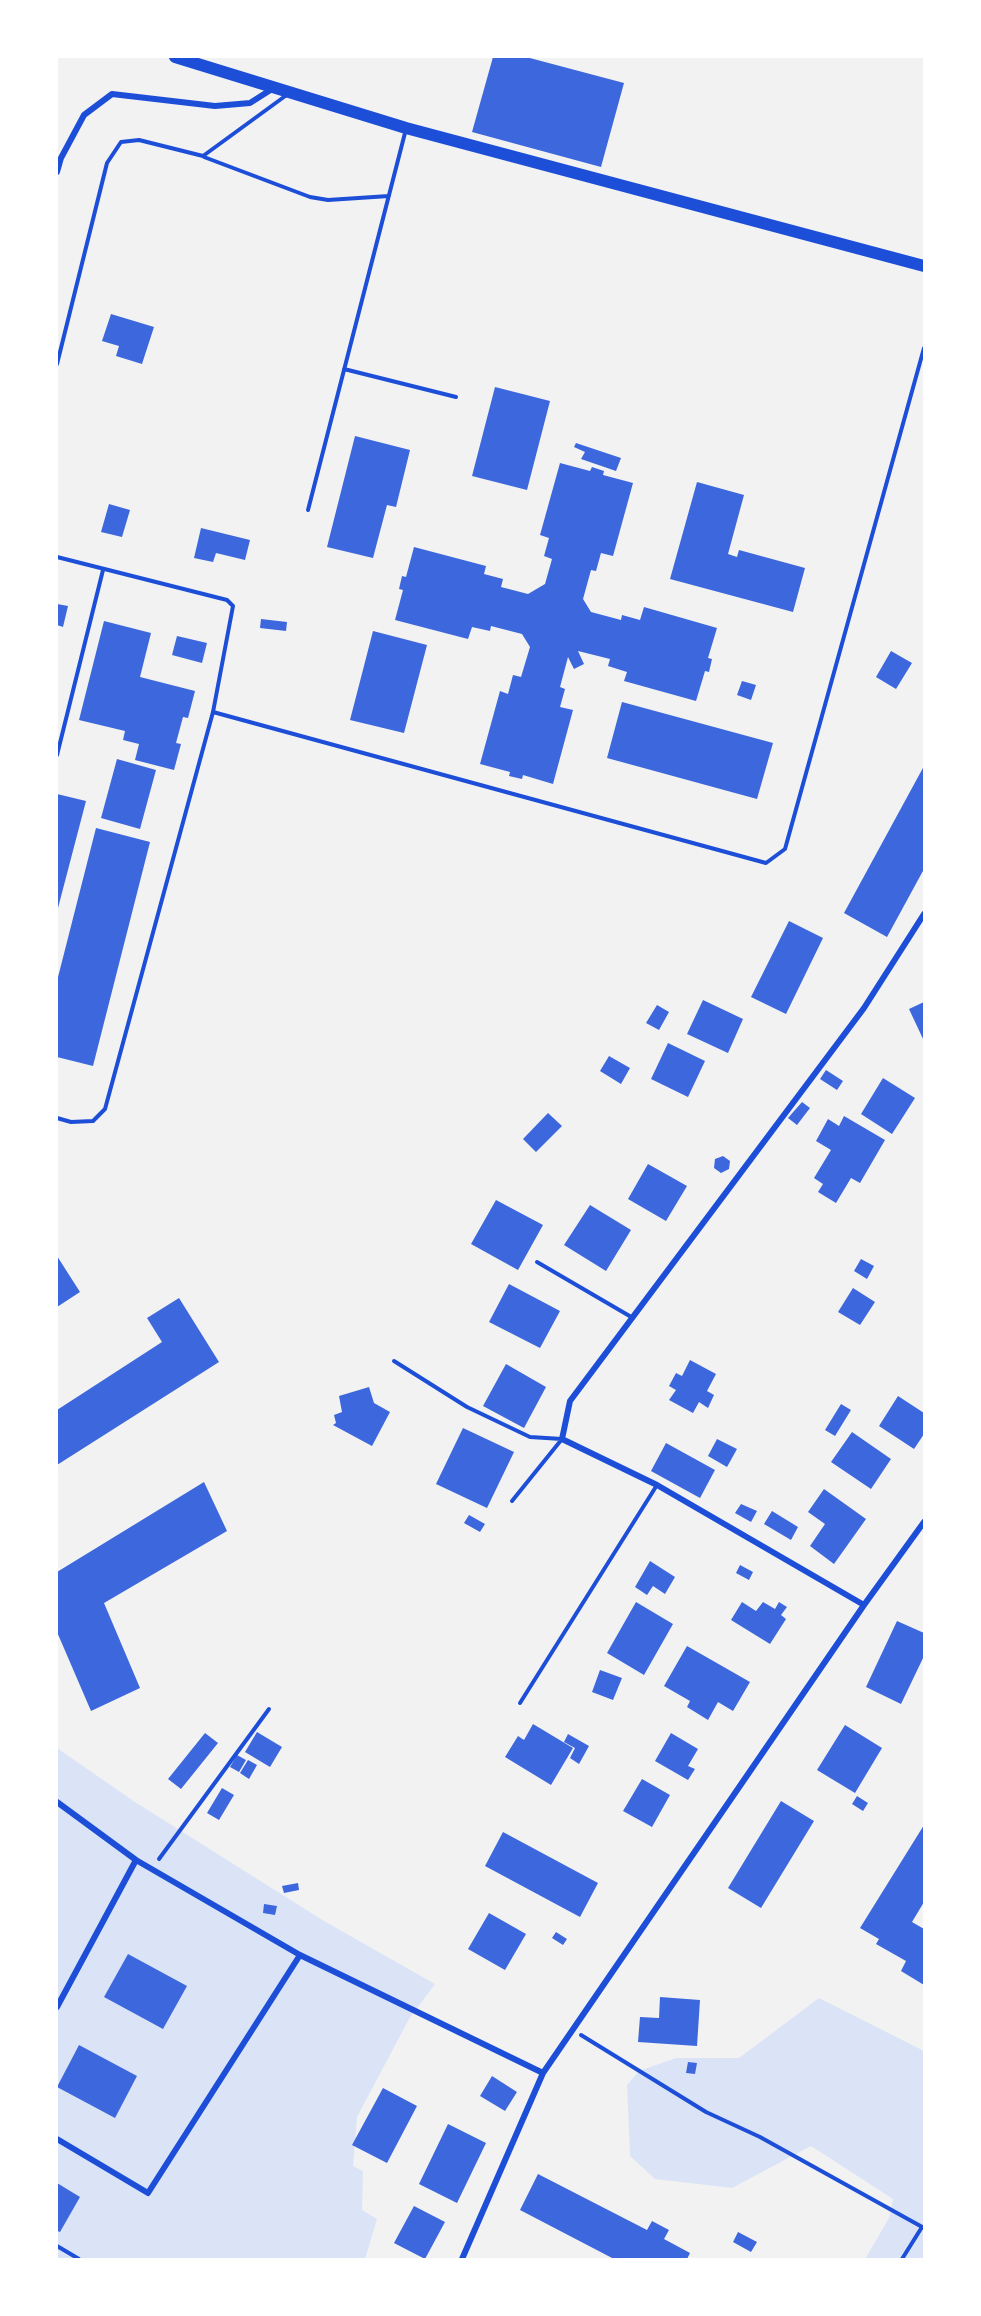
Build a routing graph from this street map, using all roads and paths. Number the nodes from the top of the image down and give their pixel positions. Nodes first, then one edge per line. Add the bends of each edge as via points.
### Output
1 (182, 58) edge
2 (273, 88) junction
3 (289, 94) junction
4 (406, 128) junction
5 (203, 156) junction
6 (57, 172) edge
7 (388, 196) junction
8 (924, 266) edge
9 (924, 348) edge
10 (57, 364) edge
11 (344, 369) junction
12 (456, 397) dead end
13 (308, 510) dead end
14 (57, 557) edge
15 (103, 570) junction
16 (213, 712) junction
17 (57, 755) edge
18 (924, 914) edge
19 (57, 1118) edge
20 (537, 1262) dead end
21 (633, 1318) junction
22 (394, 1361) dead end
23 (561, 1439) junction
24 (657, 1485) junction
25 (512, 1502) dead end
26 (924, 1522) edge
27 (864, 1605) junction
28 (520, 1703) dead end
29 (269, 1709) dead end
30 (57, 1802) edge
31 (136, 1860) junction
32 (152, 1869) junction
33 (300, 1955) junction
34 (57, 2007) edge
35 (573, 2030) junction
36 (543, 2073) junction
37 (57, 2139) edge
38 (923, 2228) edge
39 (57, 2246) edge
40 (79, 2259) edge
41 (462, 2259) edge
42 (902, 2259) edge

1 - 2 main road
2 - 3 main road
2 - 6 street via 250,103 214,106 112,94 84,115
3 - 4 main road
3 - 5 lane
4 - 7 lane
4 - 8 main road
5 - 7 lane via 310,197 328,200
5 - 10 lane via 139,140 120,142 107,163
7 - 11 lane
9 - 16 lane via 785,849 766,863
11 - 12 lane
11 - 13 lane
14 - 15 lane
15 - 16 lane via 227,600 233,606
15 - 17 lane
16 - 19 lane via 105,1110 93,1120 71,1122
18 - 21 street via 864,1008
20 - 21 lane
21 - 23 street via 570,1401
22 - 23 lane via 467,1407 530,1437
23 - 24 street
23 - 25 lane
24 - 27 street
24 - 28 lane
26 - 27 street
27 - 35 street
29 - 32 path
30 - 31 street
31 - 32 street
31 - 34 street
32 - 33 street
33 - 36 street
33 - 37 street via 148,2193
35 - 36 street
35 - 38 path via 706,2112 760,2137
36 - 41 street
38 - 42 path
39 - 40 path

